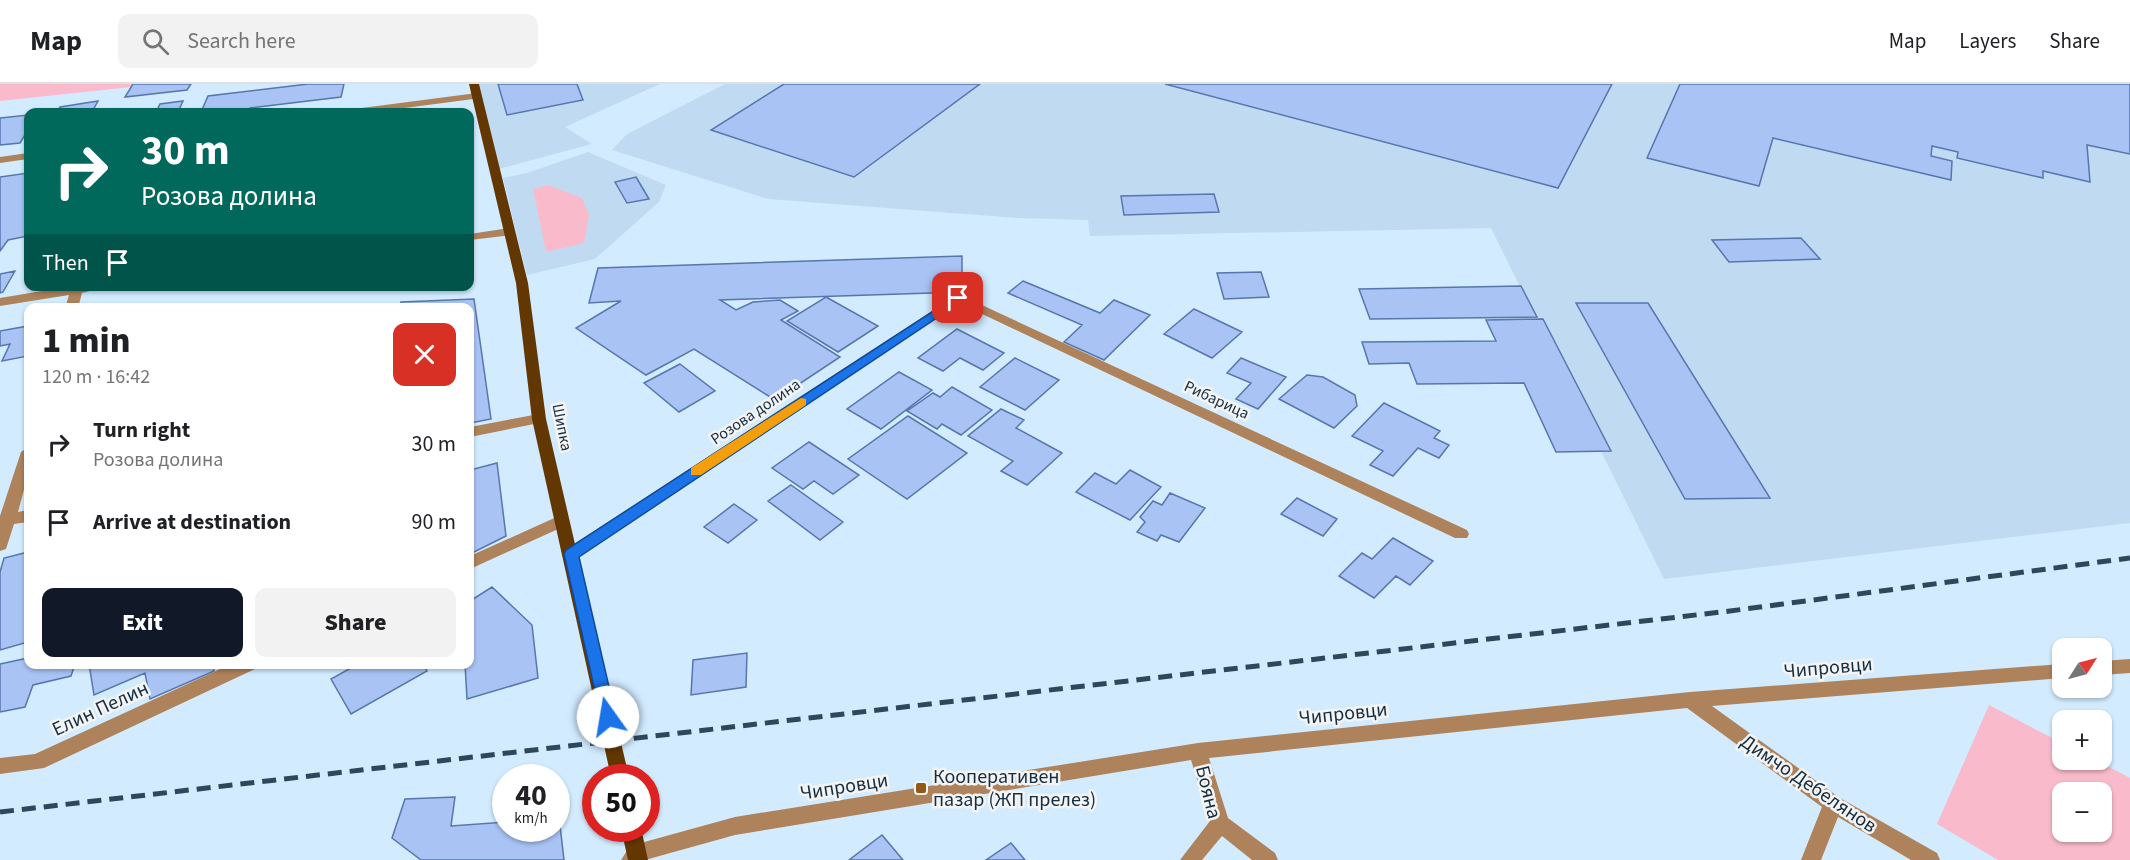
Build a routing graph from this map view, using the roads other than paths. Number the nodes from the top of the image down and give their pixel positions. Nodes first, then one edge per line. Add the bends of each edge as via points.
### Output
1 (476, 90) edge
2 (376, 108) edge
3 (24, 156) edge
4 (0, 159) edge
5 (509, 232) junction
6 (474, 236) edge
7 (60, 291) edge
8 (958, 298) joint
9 (0, 302) edge
10 (539, 419) junction
11 (474, 431) edge
12 (24, 464) edge
13 (24, 517) edge
14 (4, 521) edge
15 (561, 521) junction
16 (1461, 534) dead end
17 (0, 545) edge
18 (571, 554) junction
19 (474, 561) edge
20 (2130, 666) edge
21 (2112, 667) edge
22 (238, 669) edge
23 (2052, 672) edge
24 (1690, 700) junction
25 (1198, 751) junction
26 (617, 764) edge
27 (0, 766) edge
28 (1833, 804) junction
29 (1220, 824) junction
30 (633, 842) edge
31 (635, 858) edge
32 (1191, 860) edge
33 (1268, 860) edge
34 (1812, 860) edge
35 (1930, 860) edge

1 - 2 street
1 - 5 main road, Шипка
3 - 4 street
5 - 6 street
5 - 10 main road, Шипка via 522,283
7 - 9 street
8 - 16 street, Рибарица
8 - 18 street, Розова долина
10 - 11 street
10 - 15 main road, Шипка
12 - 14 street
13 - 14 street
14 - 17 street
15 - 18 main road, Шипка
15 - 19 street
18 - 26 main road, Шипка
20 - 21 street
22 - 27 street, Елин Пелин via 37,762
23 - 24 street, Чипровци
24 - 25 street, Чипровци
24 - 28 street, Димчо Дебелянов
25 - 29 street, Бояна
25 - 31 street, Чипровци via 735,826
28 - 34 street
28 - 35 street, Димчо Дебелянов
29 - 32 street, Бояна
29 - 33 street
30 - 31 main road

